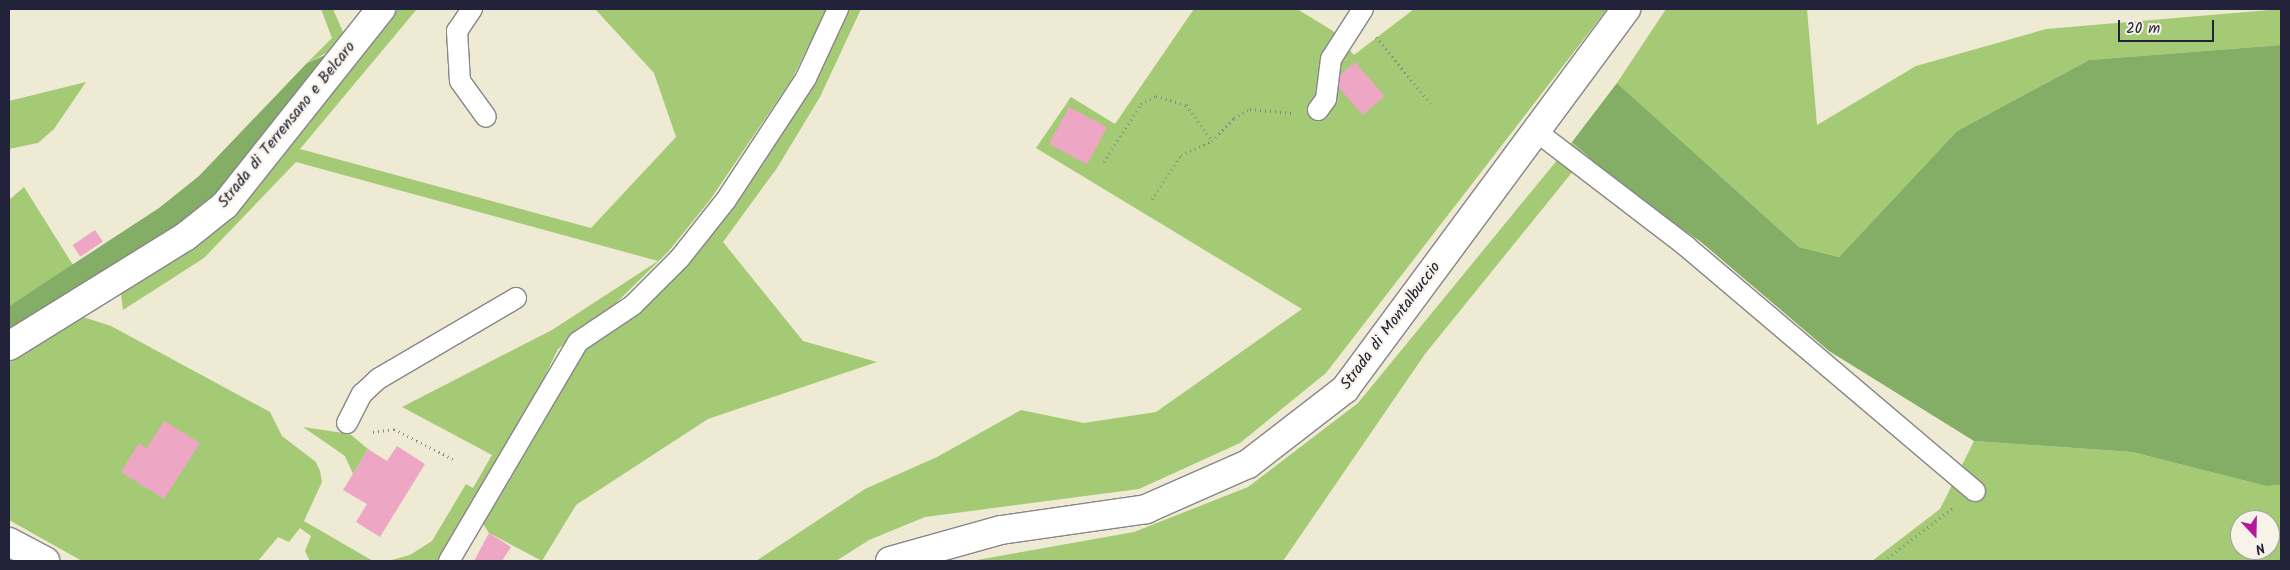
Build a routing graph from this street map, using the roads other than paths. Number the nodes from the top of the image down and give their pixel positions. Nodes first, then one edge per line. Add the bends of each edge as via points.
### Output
1 (381, 9) edge
2 (472, 9) edge
3 (838, 9) edge
4 (1626, 9) edge
5 (1360, 12) edge
6 (1318, 110) road end
7 (486, 117) dead end
8 (1537, 132) junction
9 (516, 298) dead end
10 (9, 346) edge
11 (347, 423) dead end
12 (1975, 491) road end
13 (9, 542) edge
14 (45, 561) edge
15 (449, 561) edge
16 (890, 561) edge

1 - 10 street, Strada di Terrensano e Belcaro via 225,205 185,237
2 - 7 lane via 457,31 460,81
3 - 15 lane via 806,78 726,200 680,258 633,305 578,342
4 - 8 street, Strada di Montalbuccio
5 - 6 lane via 1331,59 1326,99
8 - 12 lane via 1686,246
8 - 16 street, Strada di Montalbuccio via 1345,389 1248,464 1146,509 1001,530
9 - 11 lane via 378,379 362,394
13 - 14 street

